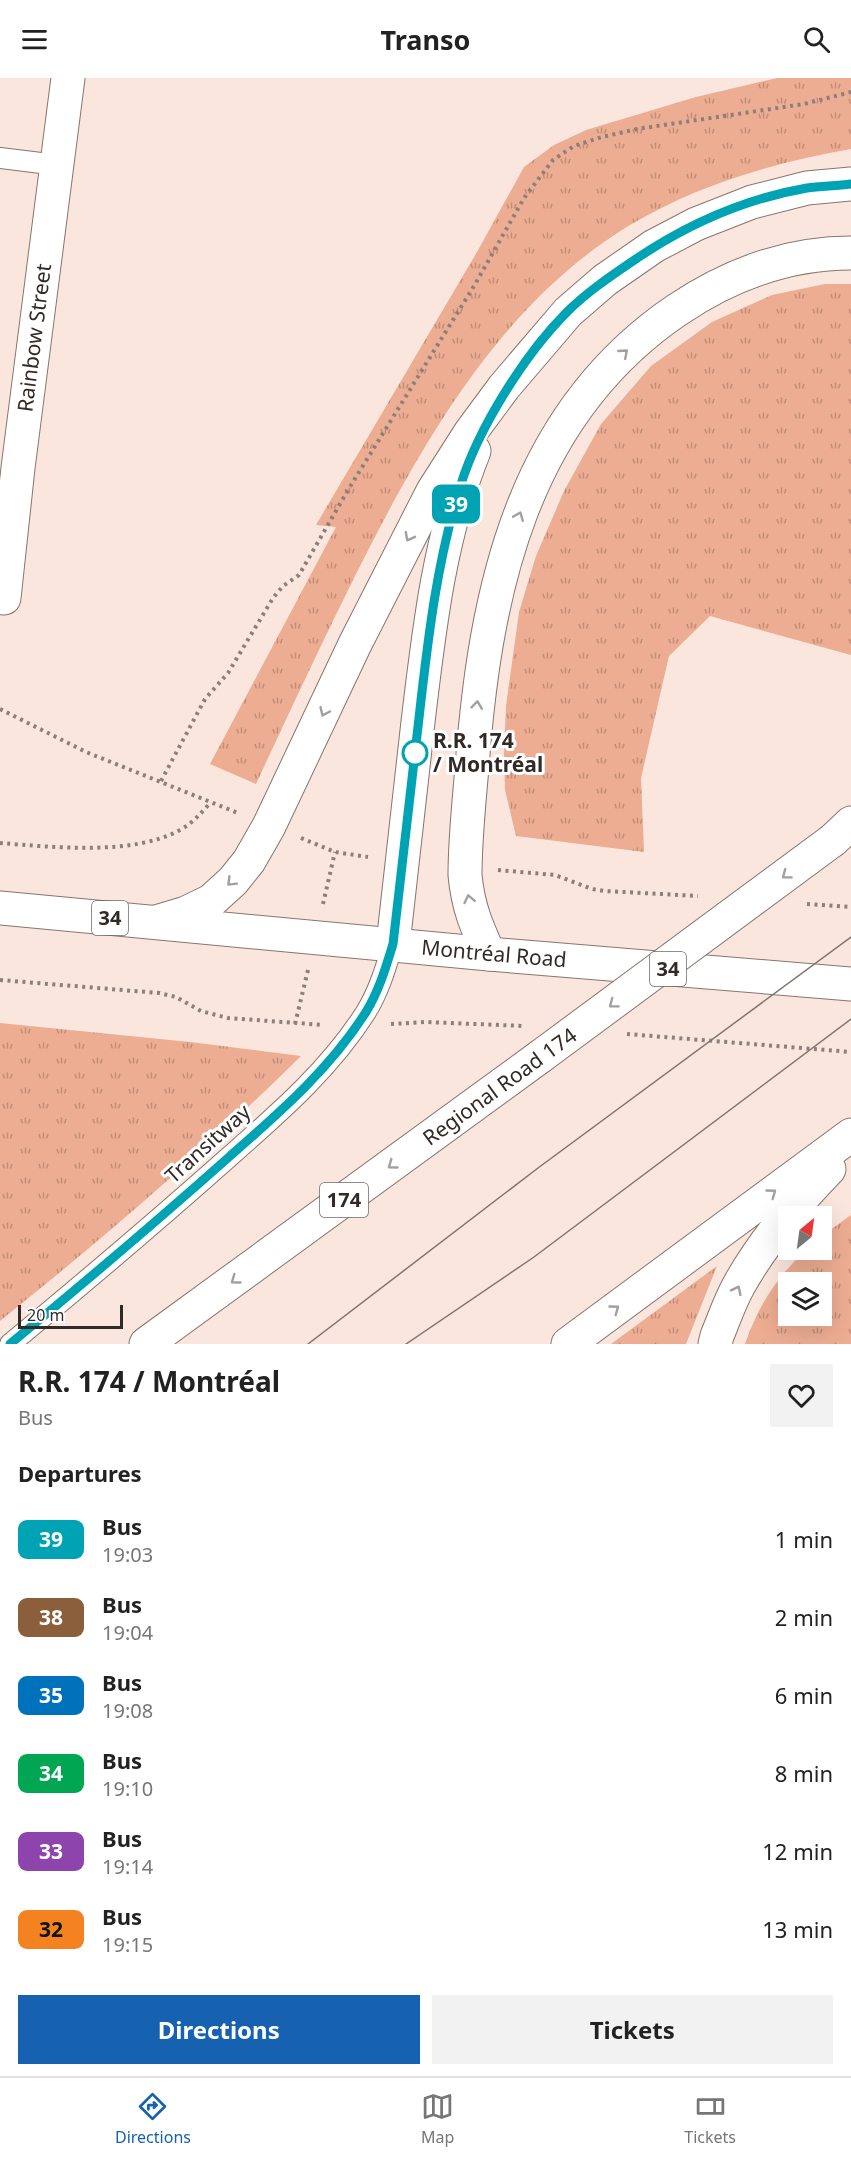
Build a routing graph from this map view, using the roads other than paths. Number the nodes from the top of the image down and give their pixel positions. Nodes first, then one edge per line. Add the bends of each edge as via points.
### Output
1 (68, 78) edge
2 (0, 158) edge
3 (57, 165) junction
4 (851, 184) edge
5 (851, 253) edge
6 (535, 349) junction
7 (9, 467) edge
8 (4, 598) dead end
9 (845, 830) edge
10 (0, 908) edge
11 (156, 922) junction
12 (393, 944) junction
13 (489, 954) junction
14 (848, 984) edge
15 (851, 1135) edge
16 (851, 1145) edge
17 (10, 1344) edge
18 (146, 1344) edge
19 (568, 1344) edge
20 (715, 1344) edge

1 - 3 main road, Rainbow Street
2 - 3 lane
3 - 7 main road, Rainbow Street
4 - 6 main road via 807,188 752,202 696,224 654,246 605,280 568,312
13 -> 5 main road via 467,900 465,875 475,723 494,599 512,534 532,484 587,393 614,361 658,323 699,295 747,272 791,258
6 -> 11 main road via 477,424 433,491 249,861 211,901
6 - 12 main road via 477,444 446,540 427,645
7 - 8 main road, Rainbow Street
9 -> 18 main road, Regional Road 174 / 174, bridge
10 - 11 main road, Montréal Road / 34
11 - 12 main road, Montréal Road / 34
12 - 13 main road, Montréal Road / 34
12 - 17 lane, Transitway via 368,1010 323,1070 163,1216
13 - 14 main road, Montréal Road / 34
19 -> 15 main road
20 -> 16 main road via 739,1286 768,1240

